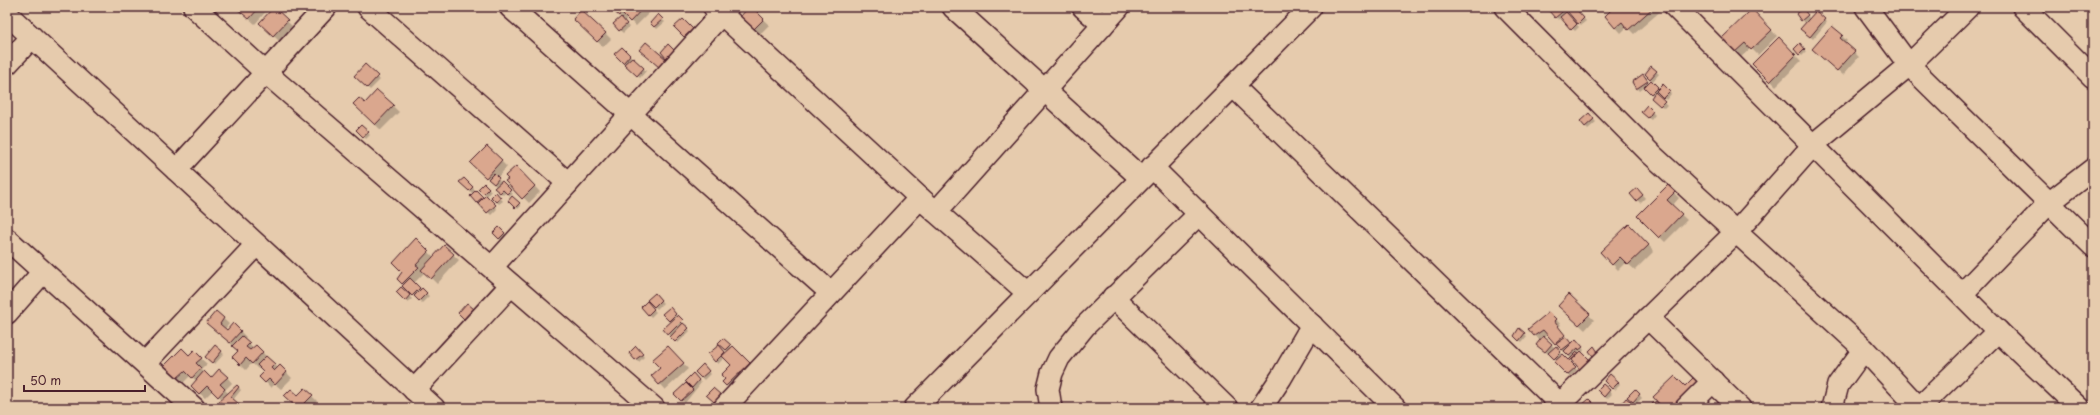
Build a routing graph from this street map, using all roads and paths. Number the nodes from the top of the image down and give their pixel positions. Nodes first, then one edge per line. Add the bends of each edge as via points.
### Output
1 (194, 7) edge
2 (326, 7) edge
3 (368, 7) edge
4 (510, 7) edge
5 (954, 7) edge
6 (1083, 7) edge
7 (1119, 7) edge
8 (1311, 7) edge
9 (1505, 7) edge
10 (1675, 7) edge
11 (1866, 7) edge
12 (1968, 7) edge
13 (2022, 7) edge
14 (721, 9) edge
15 (7, 14) edge
16 (1103, 25) junction
17 (32, 37) junction
18 (7, 64) edge
19 (1909, 66) junction
20 (265, 72) junction
21 (2093, 77) edge
22 (1233, 86) junction
23 (1045, 89) junction
24 (631, 114) junction
25 (1814, 144) junction
26 (2093, 169) edge
27 (176, 170) junction
28 (1147, 172) junction
29 (568, 183) junction
30 (920, 198) junction
31 (2049, 203) junction
32 (936, 212) junction
33 (1199, 214) junction
34 (1737, 231) junction
35 (7, 239) edge
36 (256, 245) junction
37 (2093, 246) edge
38 (492, 267) junction
39 (43, 272) junction
40 (511, 285) junction
41 (831, 293) junction
42 (1028, 293) junction
43 (1962, 294) junction
44 (1113, 297) junction
45 (7, 313) edge
46 (1648, 318) junction
47 (1312, 326) junction
48 (1998, 331) junction
49 (1864, 349) junction
50 (145, 363) junction
51 (1713, 381) junction
52 (414, 390) junction
53 (1562, 406) edge
54 (194, 408) edge
55 (434, 408) edge
56 (654, 408) edge
57 (724, 408) edge
58 (915, 408) edge
59 (1051, 408) edge
60 (1227, 408) edge
61 (1261, 408) edge
62 (1395, 408) edge
63 (1686, 408) edge
64 (1740, 408) edge
65 (1832, 408) edge
66 (1919, 408) edge
67 (2079, 408) edge

1 - 20 street
2 - 20 street
3 - 29 street
4 - 24 street
5 - 23 street
6 - 16 street
7 - 16 street
8 - 22 street
9 - 34 street via 1652,155
10 - 25 street
11 - 19 street
12 - 19 street
13 - 21 street
14 - 24 street
14 - 30 street
15 - 17 street
16 - 23 street
17 - 18 street
17 - 27 street
19 - 25 street
19 - 31 street
20 - 27 street
20 - 38 street
22 - 28 street
22 - 53 street
23 - 28 street
23 - 32 street
24 - 29 street
24 - 41 street
25 - 34 street
25 - 43 street
26 - 31 street
27 - 36 street
28 - 33 street
28 - 42 street
29 - 38 street
30 - 32 street
30 - 41 street
31 - 37 street
31 - 43 street
32 - 42 street
33 - 44 street
33 - 47 street
34 - 46 street
34 - 49 street
35 - 39 street
36 - 50 street
36 - 52 street
38 - 40 street
39 - 45 street
39 - 50 street
40 - 52 street
40 - 56 street
41 - 57 street
42 - 58 street
43 - 48 street
44 - 59 street via 1059,358 1048,389
44 - 60 street
46 - 51 street
46 - 53 street
47 - 61 street
47 - 62 street
48 - 66 street
48 - 67 street
49 - 65 street via 1838,385
49 - 66 street
50 - 54 street
51 - 63 street
51 - 64 street
52 - 55 street

